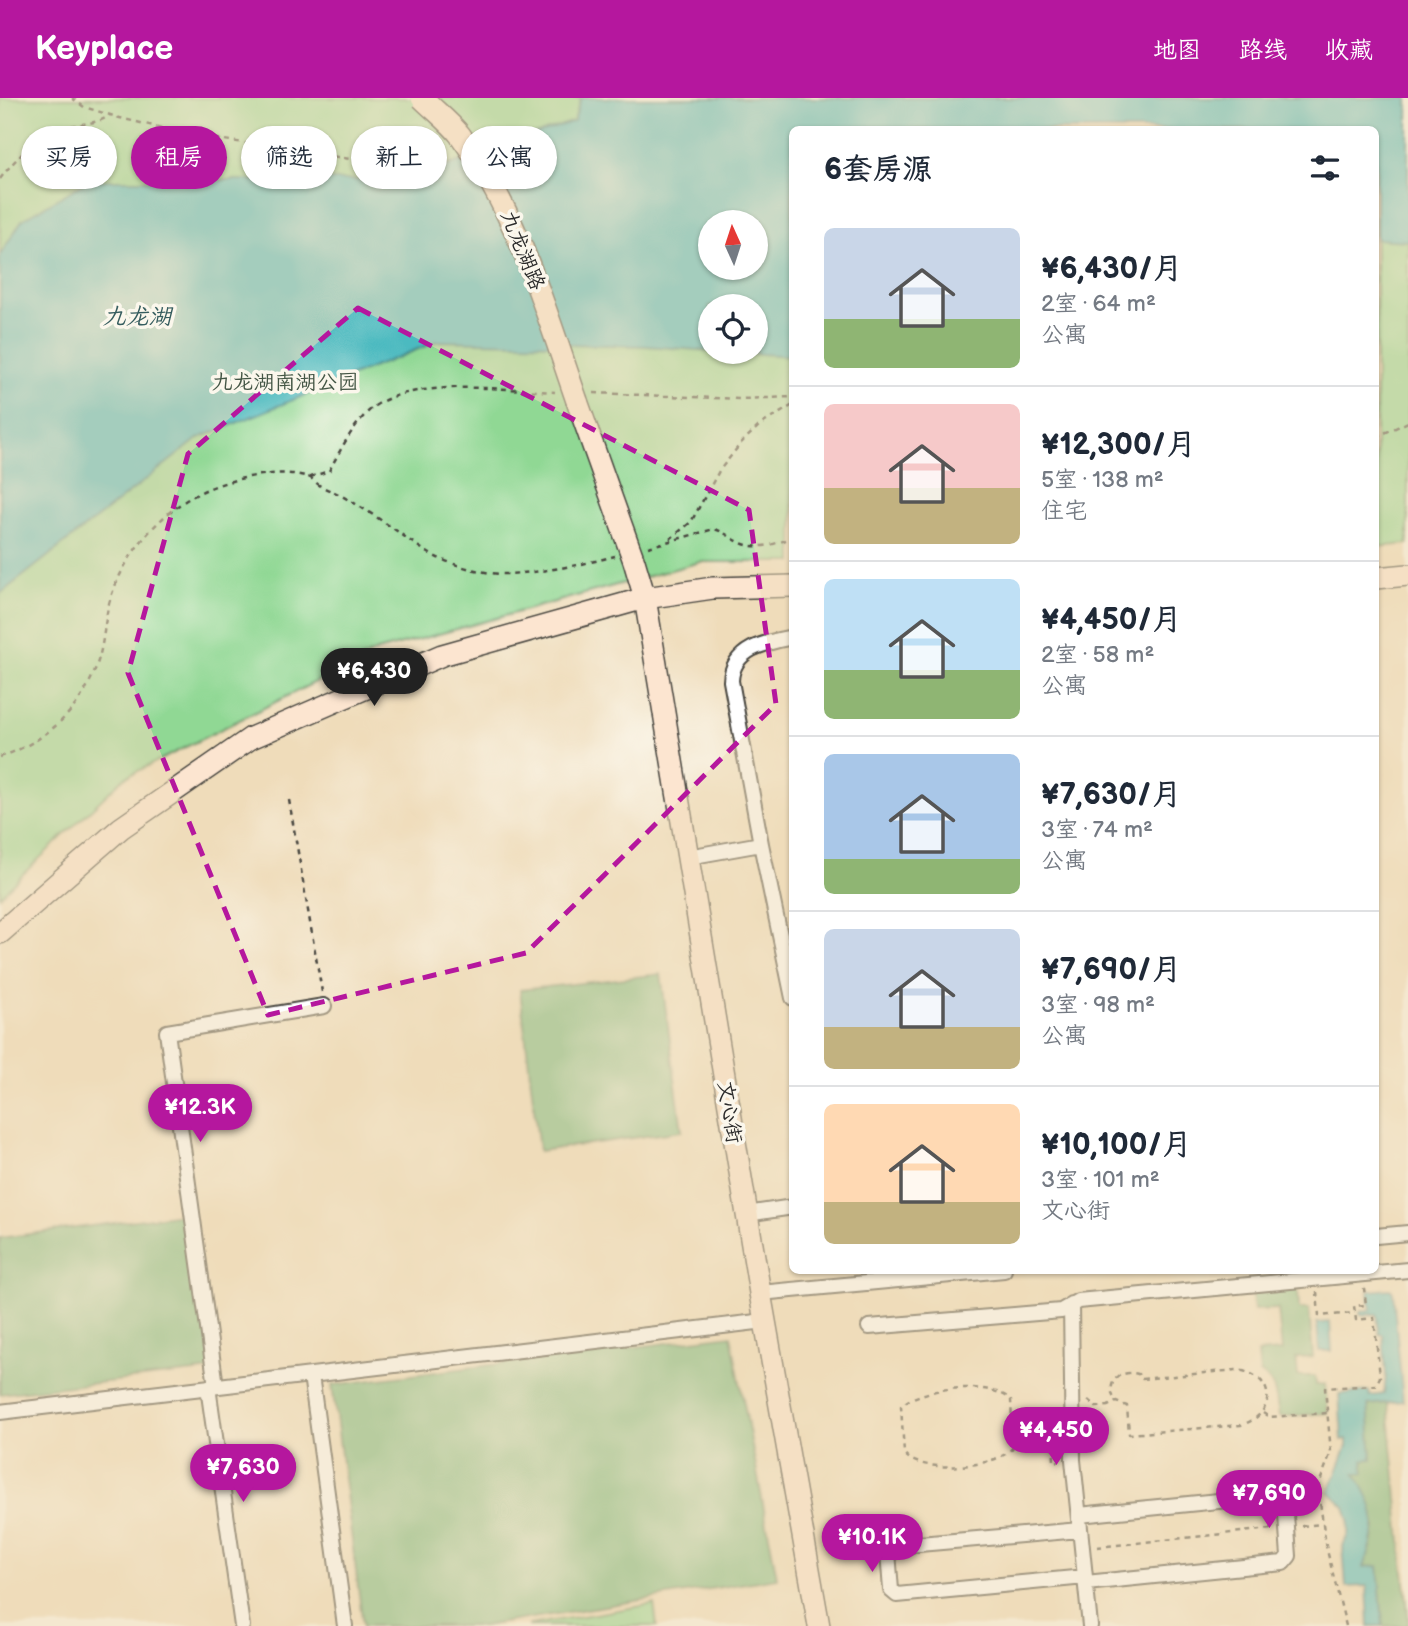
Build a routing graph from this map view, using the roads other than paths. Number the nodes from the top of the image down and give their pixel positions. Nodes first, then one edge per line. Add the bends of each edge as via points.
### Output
1 (422, 98) edge
2 (1408, 575) edge
3 (1379, 578) edge
4 (789, 586) edge
5 (645, 598) junction
6 (789, 638) edge
7 (761, 844) junction
8 (688, 857) junction
9 (0, 933) edge
10 (789, 979) edge
11 (324, 1006) road end
12 (789, 1208) edge
13 (747, 1214) junction
14 (1408, 1233) edge
15 (1379, 1236) edge
16 (1408, 1270) edge
17 (1379, 1271) edge
18 (962, 1274) edge
19 (1315, 1274) edge
20 (760, 1293) junction
21 (1071, 1304) junction
22 (765, 1321) junction
23 (869, 1327) dead end
24 (311, 1375) junction
25 (212, 1386) junction
26 (0, 1412) edge
27 (1080, 1522) junction
28 (1086, 1580) junction
29 (242, 1626) edge
30 (345, 1626) edge
31 (819, 1626) edge
32 (1090, 1626) edge

1 - 5 street, 九龙湖路, bridge via 459,134 504,203 534,272
2 - 3 street
4 - 5 street via 713,588
5 - 8 street, 文心街
5 - 9 street via 442,655 251,738 121,828
6 - 7 street via 745,652 732,669
7 - 8 street
7 - 10 street
8 - 13 street, 文心街
11 - 25 street via 167,1032
12 - 13 street
13 - 20 street, 文心街
14 - 15 street
16 - 17 street
18 - 20 street
19 - 21 street
20 - 22 street, 文心街
21 - 23 street via 1060,1311
21 - 27 street via 1073,1460
22 - 24 street
22 - 31 street, 文心街
24 - 25 street
24 - 30 street
25 - 26 street
25 - 29 street
27 - 28 street
27 - 28 street via 896,1546 888,1552 891,1590 897,1595
27 - 28 street via 1278,1495 1285,1501 1289,1556 1283,1563
28 - 32 street

